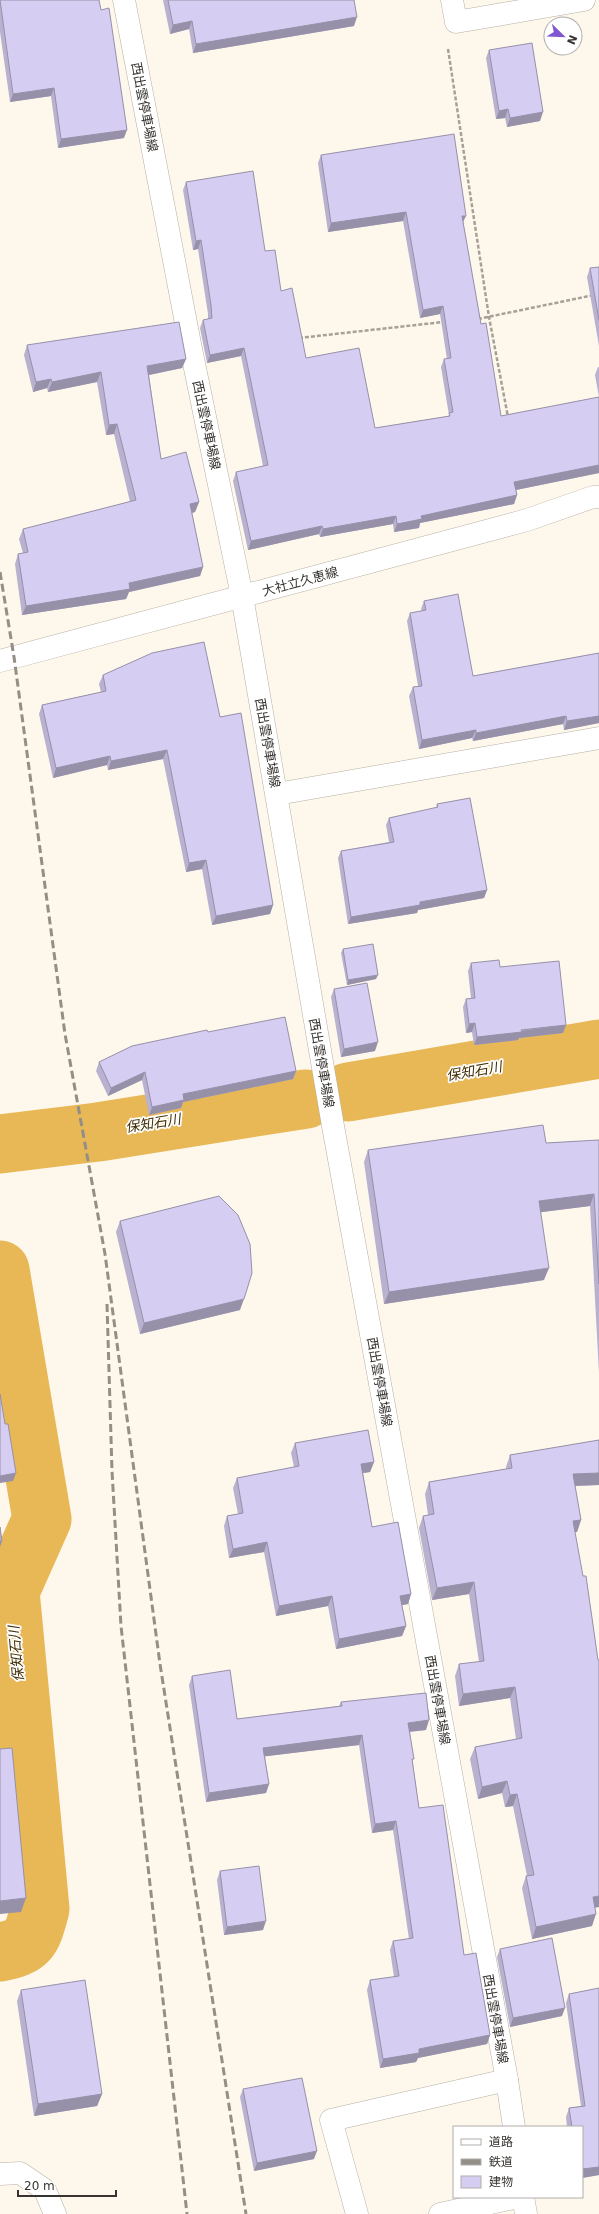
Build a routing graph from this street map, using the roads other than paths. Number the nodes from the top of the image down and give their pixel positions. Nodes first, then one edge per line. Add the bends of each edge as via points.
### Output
1 (124, 0) edge
2 (452, 0) edge
3 (584, 0) edge
4 (599, 497) edge
5 (242, 596) junction
6 (0, 661) edge
7 (599, 738) edge
8 (277, 794) junction
9 (507, 2080) junction
10 (514, 2126) edge
11 (0, 2174) edge
12 (513, 2198) edge
13 (523, 2198) edge
14 (55, 2214) edge
15 (357, 2214) edge
16 (440, 2214) edge
17 (526, 2214) edge

1 - 5 main road, 西出雲停車場線 via 191,349
2 - 3 main road via 456,22
4 - 5 main road, 大社立久恵線 via 526,520
5 - 6 main road, 大社立久恵線
5 - 8 main road, 西出雲停車場線
7 - 8 main road
8 - 9 main road, 西出雲停車場線 via 333,1126
9 - 10 main road, 西出雲停車場線
9 - 15 main road via 331,2120
11 - 14 main road via 20,2174 45,2190
12 - 16 main road
13 - 17 main road

